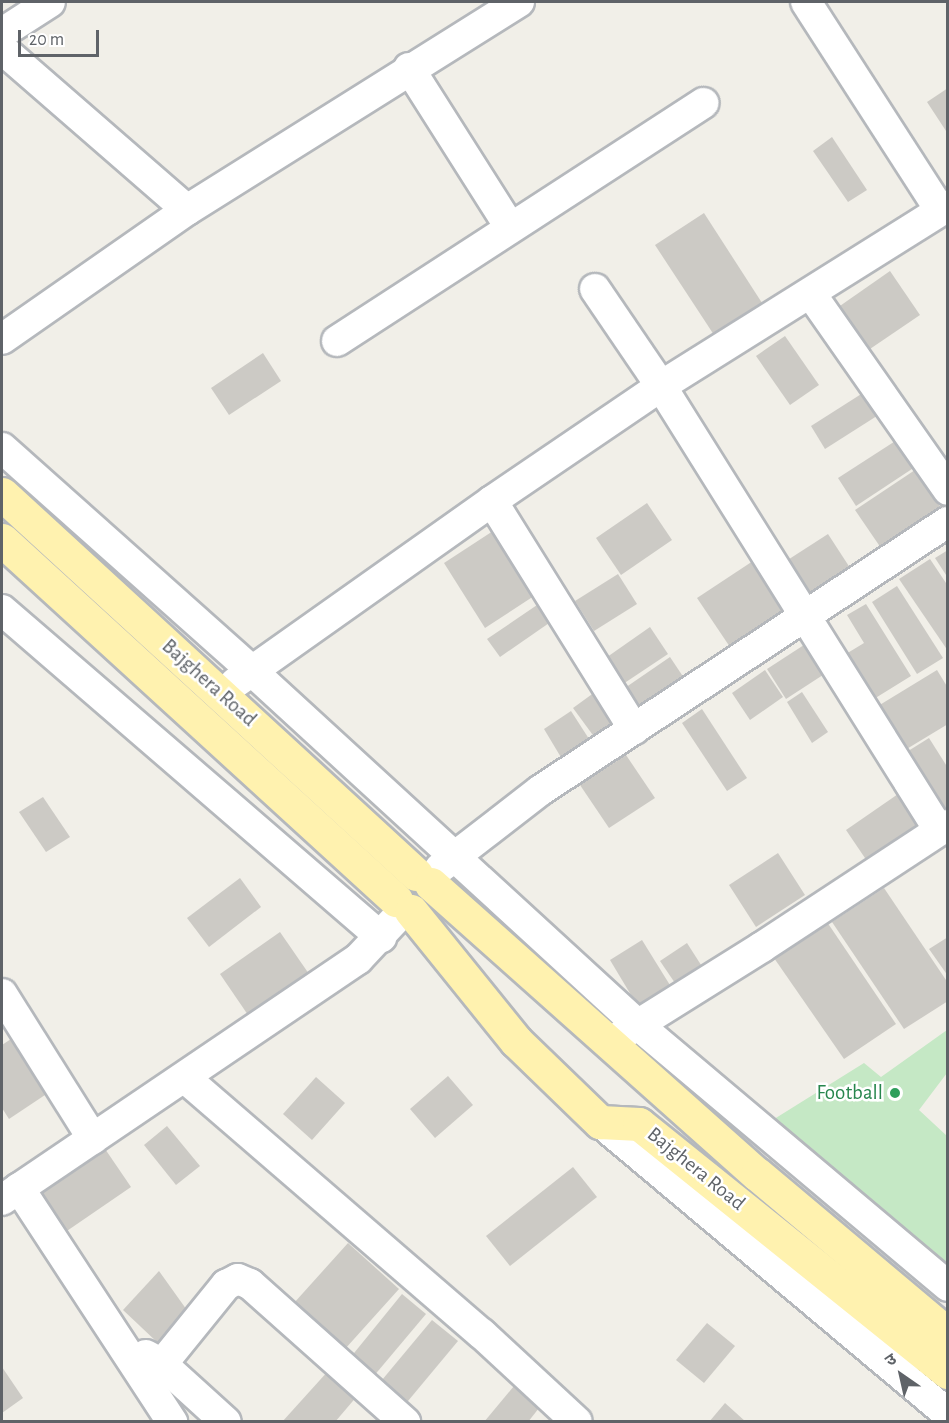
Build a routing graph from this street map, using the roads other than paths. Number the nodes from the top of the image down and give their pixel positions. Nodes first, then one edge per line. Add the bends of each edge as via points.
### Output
1 (50, 2) edge
2 (519, 2) edge
3 (806, 2) edge
4 (491, 10) edge
5 (2, 33) edge
6 (2, 49) edge
7 (409, 68) junction
8 (705, 103) dead end
9 (944, 208) edge
10 (187, 210) junction
11 (510, 227) junction
12 (595, 289) dead end
13 (811, 294) junction
14 (2, 339) edge
15 (337, 341) dead end
16 (661, 386) junction
17 (2, 448) edge
18 (948, 490) edge
19 (2, 494) edge
20 (492, 501) junction
21 (948, 522) edge
22 (2, 540) edge
23 (2, 610) edge
24 (806, 618) junction
25 (252, 671) junction
26 (220, 693) junction
27 (633, 729) junction
28 (943, 828) edge
29 (453, 857) junction
30 (425, 879) junction
31 (404, 907) junction
32 (381, 937) junction
33 (2, 994) edge
34 (638, 1025) junction
35 (610, 1042) junction
36 (185, 1078) junction
37 (600, 1122) junction
38 (93, 1139) junction
39 (10, 1194) edge
40 (948, 1286) edge
41 (948, 1334) edge
42 (121, 1344) junction
43 (162, 1364) junction
44 (948, 1372) edge
45 (948, 1414) edge
46 (172, 1422) edge
47 (226, 1422) edge
48 (405, 1422) edge
49 (577, 1422) edge

1 - 5 street
2 - 4 street
3 - 9 street
4 - 7 street
6 - 10 street
7 - 10 street
7 - 11 street
8 - 11 street
9 - 13 street
10 - 14 street
11 - 15 street
12 - 16 street
13 - 16 street
13 - 18 street
16 - 20 street
16 - 24 street
17 - 25 street
19 - 26 main road, Bajghera Road
20 - 25 street
20 - 27 street
21 - 24 street
22 - 31 main road, Bajghera Road
23 - 32 street
24 - 27 street
24 - 28 street
25 - 26 street
25 - 29 street
26 - 30 main road, Bajghera Road
27 - 29 street via 541,790
28 - 34 street
29 - 30 street
29 - 34 street
30 - 31 main road via 433,896 431,902 422,910
30 - 35 main road, Bajghera Road
31 - 32 street
31 - 37 main road, Bajghera Road via 516,1041
32 - 36 street via 358,959
33 - 38 street
34 - 35 street
34 - 40 street
35 - 41 main road, Bajghera Road via 757,1174
36 - 38 street
36 - 49 street via 482,1334
37 - 44 main road, Bajghera Road via 639,1124
37 - 45 street
38 - 39 street
39 - 42 street
42 - 43 street
42 - 46 street
43 - 47 street
43 - 48 street via 226,1285 238,1279 250,1284

